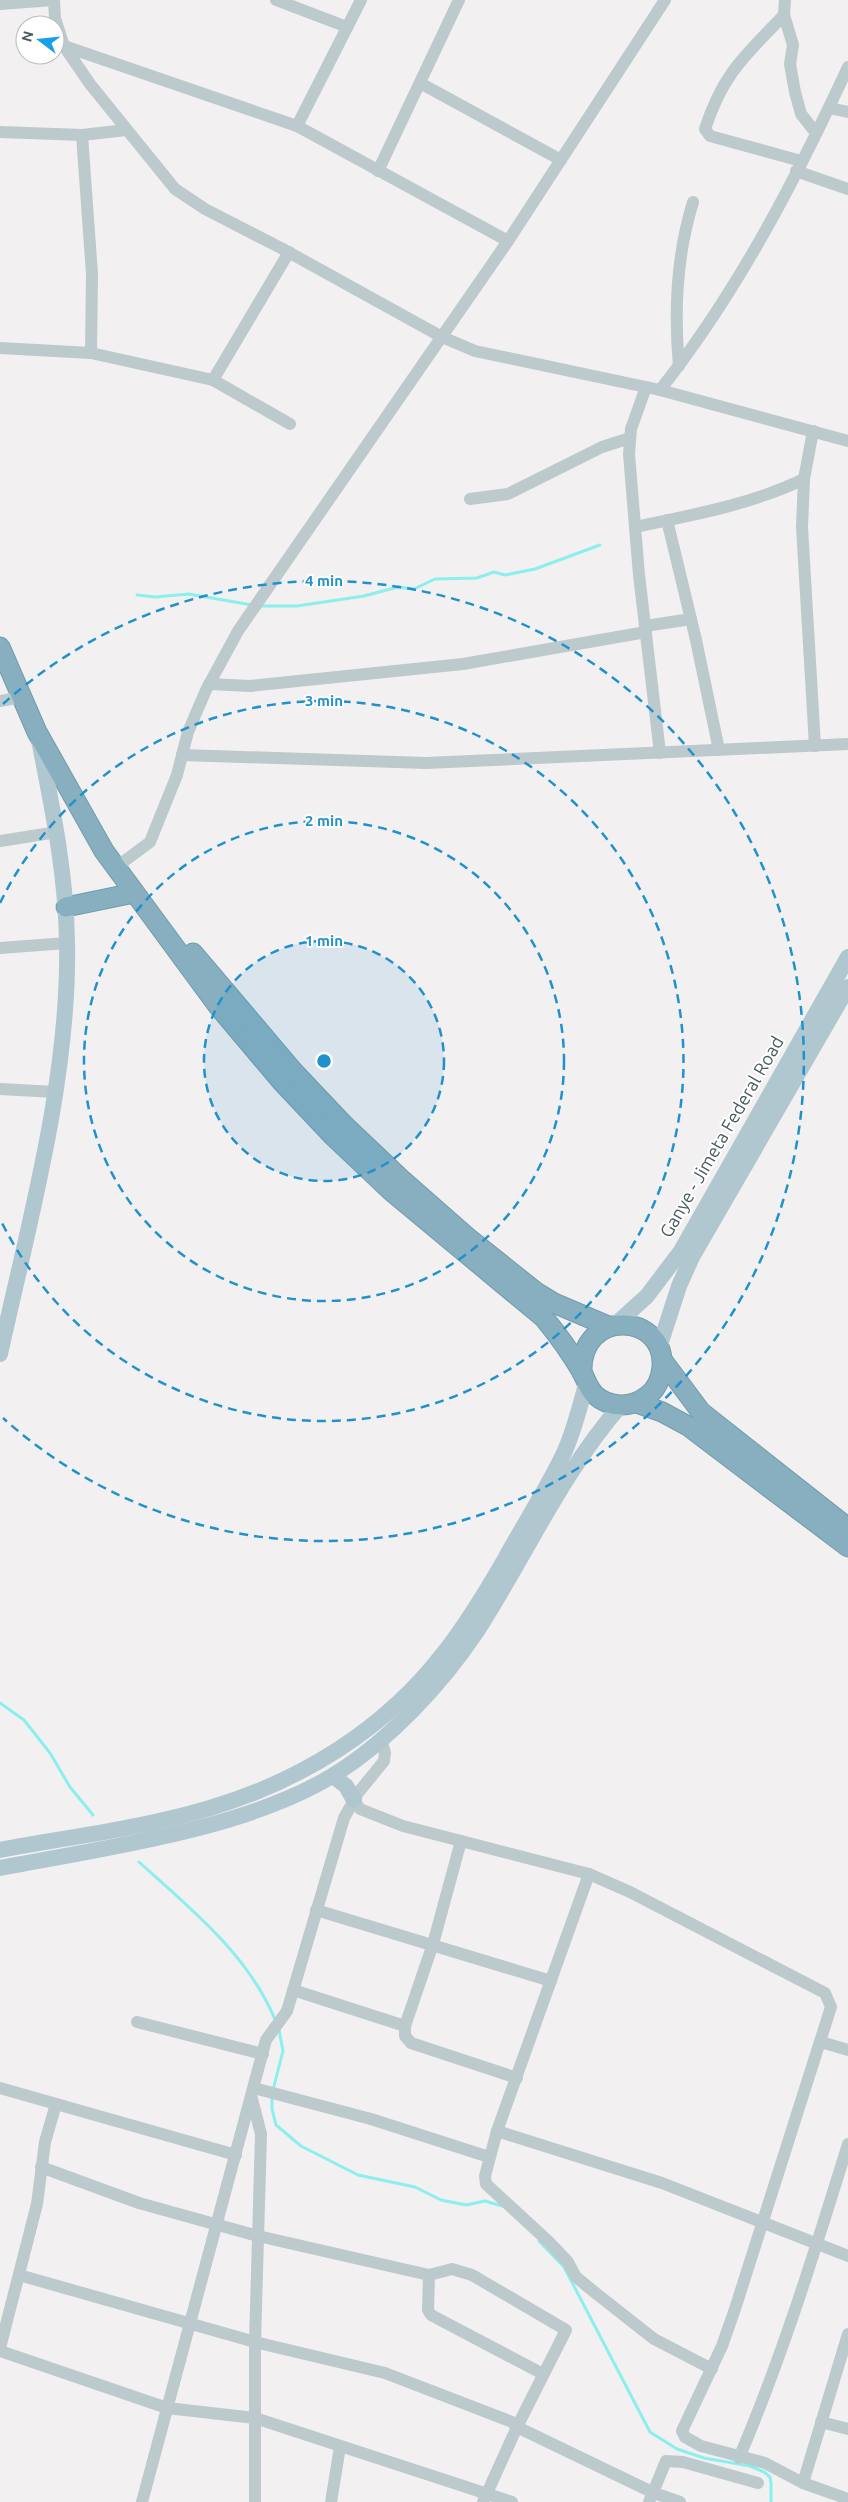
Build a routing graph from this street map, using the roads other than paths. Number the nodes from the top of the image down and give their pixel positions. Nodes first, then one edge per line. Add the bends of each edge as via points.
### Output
1 (54, 0) edge
2 (276, 0) edge
3 (361, 0) edge
4 (459, 0) edge
5 (665, 0) edge
6 (785, 0) edge
7 (0, 4) edge
8 (55, 15) edge
9 (784, 15) junction
10 (347, 27) junction
11 (65, 46) edge
12 (65, 47) edge
13 (848, 67) edge
14 (420, 83) junction
15 (829, 108) junction
16 (848, 112) edge
17 (297, 126) junction
18 (126, 130) junction
19 (0, 132) edge
20 (816, 133) junction
21 (82, 135) junction
22 (561, 160) junction
23 (798, 166) junction
24 (378, 171) junction
25 (848, 189) edge
26 (693, 202) dead end
27 (508, 241) junction
28 (290, 252) junction
29 (442, 337) junction
30 (0, 348) edge
31 (91, 353) junction
32 (679, 366) junction
33 (213, 380) junction
34 (646, 387) junction
35 (660, 390) junction
36 (290, 424) dead end
37 (813, 432) junction
38 (630, 438) junction
39 (848, 441) edge
40 (804, 479) junction
41 (470, 500) dead end
42 (667, 520) junction
43 (634, 527) junction
44 (691, 619) junction
45 (646, 629) junction
46 (0, 647) edge
47 (209, 684) junction
48 (21, 697) junction
49 (0, 701) edge
50 (37, 732) junction
51 (848, 744) edge
52 (816, 746) junction
53 (719, 750) junction
54 (660, 753) junction
55 (182, 755) junction
56 (57, 832) junction
57 (0, 841) edge
58 (115, 868) junction
59 (139, 901) junction
60 (66, 907) junction
61 (67, 943) junction
62 (0, 948) edge
63 (848, 958) edge
64 (848, 987) edge
65 (0, 1090) edge
66 (55, 1092) junction
67 (6, 1300) edge
68 (612, 1326) junction
69 (0, 1354) edge
70 (661, 1355) junction
71 (584, 1378) junction
72 (629, 1404) junction
73 (848, 1528) edge
74 (848, 1547) edge
75 (381, 1739) junction
76 (332, 1776) junction
77 (354, 1800) junction
78 (461, 1841) junction
79 (0, 1850) edge
80 (0, 1868) edge
81 (589, 1874) junction
82 (316, 1910) junction
83 (433, 1944) junction
84 (551, 1981) junction
85 (293, 1990) junction
86 (137, 2022) dead end
87 (405, 2026) junction
88 (821, 2042) junction
89 (848, 2050) edge
90 (263, 2054) junction
91 (517, 2078) junction
92 (0, 2088) edge
93 (262, 2092) junction
94 (56, 2104) junction
95 (497, 2131) junction
96 (848, 2144) edge
97 (236, 2155) junction
98 (489, 2157) junction
99 (41, 2167) junction
100 (763, 2223) junction
101 (218, 2225) junction
102 (258, 2236) junction
103 (817, 2245) junction
104 (848, 2256) edge
105 (19, 2275) junction
106 (429, 2275) junction
107 (190, 2324) junction
108 (848, 2334) edge
109 (255, 2342) junction
110 (0, 2350) edge
111 (712, 2369) junction
112 (543, 2374) junction
113 (167, 2408) junction
114 (254, 2418) junction
115 (821, 2422) junction
116 (517, 2427) junction
117 (848, 2429) edge
118 (340, 2447) junction
119 (739, 2458) junction
120 (758, 2482) dead end
121 (803, 2483) junction
122 (484, 2497) edge
123 (651, 2497) edge
124 (848, 2500) edge
125 (142, 2502) edge
126 (255, 2502) edge
127 (331, 2502) edge
128 (512, 2502) edge
129 (680, 2502) edge

1 - 7 street
1 - 8 street
2 - 10 street
3 - 10 street
4 - 14 street
5 - 22 street
6 - 9 street
9 - 20 street via 793,45 790,64 795,92 801,114
9 - 23 street via 736,65 721,87 705,129 710,136
10 - 17 street
11 - 17 street
12 - 18 street
13 - 15 street
14 - 22 street
14 - 24 street
15 - 16 street
15 - 20 street
17 - 24 street
18 - 21 street
18 - 28 street via 176,189 205,209
19 - 21 street
20 - 23 street
21 - 31 street via 92,274
22 - 27 street
23 - 25 street
23 - 32 street via 744,264
24 - 27 street
26 - 32 street via 683,233 676,330
27 - 29 street
28 - 29 street
28 - 33 street
29 - 34 street via 476,351
29 - 47 street via 238,631
30 - 31 street
31 - 33 street
32 - 35 street
33 - 36 street
34 - 35 street
34 - 38 street
35 - 37 street
37 - 39 street
37 - 40 street
38 - 41 street via 602,447 508,494
38 - 43 street
40 - 42 street via 777,492
40 - 52 street via 804,580
42 - 43 street
42 - 44 street
43 - 45 street
44 - 45 street
44 - 53 street
45 - 47 street via 462,664 250,686
45 - 54 street
46 - 48 highway
47 - 55 street via 188,732
48 - 49 street
48 - 50 highway
50 - 56 main road
50 - 58 highway
51 - 52 street
52 - 53 street
53 - 54 street
54 - 55 street via 426,763
55 - 58 street via 150,842
56 - 57 street
56 - 60 main road
58 - 59 highway
59 - 60 highway
59 - 68 highway via 178,935 292,1071 401,1179 536,1292 554,1304
59 - 71 highway via 218,1006 282,1082 391,1191 544,1318
60 - 61 main road
61 - 62 street
61 - 66 main road
63 - 68 main road, Ganye - Jimeta Federal Road via 681,1251 647,1296
64 - 70 main road, Ganye - Jimeta Federal Road via 692,1257 679,1286
65 - 66 street
66 - 67 main road
67 - 69 main road
68 - 70 highway via 628,1324 641,1328 652,1337
68 - 71 highway via 598,1332 587,1345 582,1361
70 - 72 highway via 662,1374 657,1386 648,1396
70 - 73 highway via 701,1412
71 - 72 highway via 601,1399
71 - 79 main road via 570,1438 558,1465 474,1611 423,1677 377,1721 310,1766 243,1797 179,1816
72 - 74 highway via 662,1412 688,1426
72 - 75 main road via 592,1440 569,1472 502,1589 457,1659 414,1708
75 - 76 main road
75 - 77 street via 384,1761
76 - 77 main road via 346,1786
76 - 80 main road via 268,1806 218,1822
77 - 78 street via 360,1809 403,1826
77 - 82 street via 344,1818
78 - 81 street
78 - 83 street
81 - 84 street
81 - 88 street via 825,1993 831,2007
82 - 83 street
82 - 85 street
83 - 84 street
83 - 87 street
84 - 91 street
85 - 87 street
85 - 90 street via 281,2022 270,2034
86 - 90 street
87 - 91 street via 405,2036 411,2043
88 - 89 street
88 - 100 street
90 - 93 street
91 - 95 street
92 - 94 street
93 - 97 street
93 - 98 street via 371,2119
93 - 102 street
94 - 97 street
94 - 99 street
95 - 98 street
95 - 100 street via 662,2183
96 - 103 street
97 - 101 street
98 - 111 street via 484,2176 486,2184 549,2242 568,2262 576,2277 654,2338
99 - 101 street via 140,2203
99 - 105 street via 37,2204
100 - 103 street
100 - 111 street
101 - 102 street
101 - 107 street
102 - 106 street
102 - 109 street
103 - 104 street
103 - 119 street via 775,2371
105 - 107 street
105 - 110 street
106 - 112 street via 428,2310 431,2315
106 - 112 street via 452,2269 472,2275 566,2330
107 - 109 street
107 - 113 street
108 - 115 street
109 - 114 street
109 - 116 street via 386,2373 512,2422
110 - 113 street
111 - 119 street via 682,2431 685,2437 701,2446
112 - 116 street
113 - 114 street
113 - 125 street
114 - 118 street
114 - 126 street
115 - 117 street
115 - 121 street
116 - 122 street
116 - 123 street
118 - 122 street
118 - 127 street
119 - 121 street via 772,2466
120 - 123 street via 683,2462 666,2461
121 - 124 street
122 - 128 street
123 - 129 street

